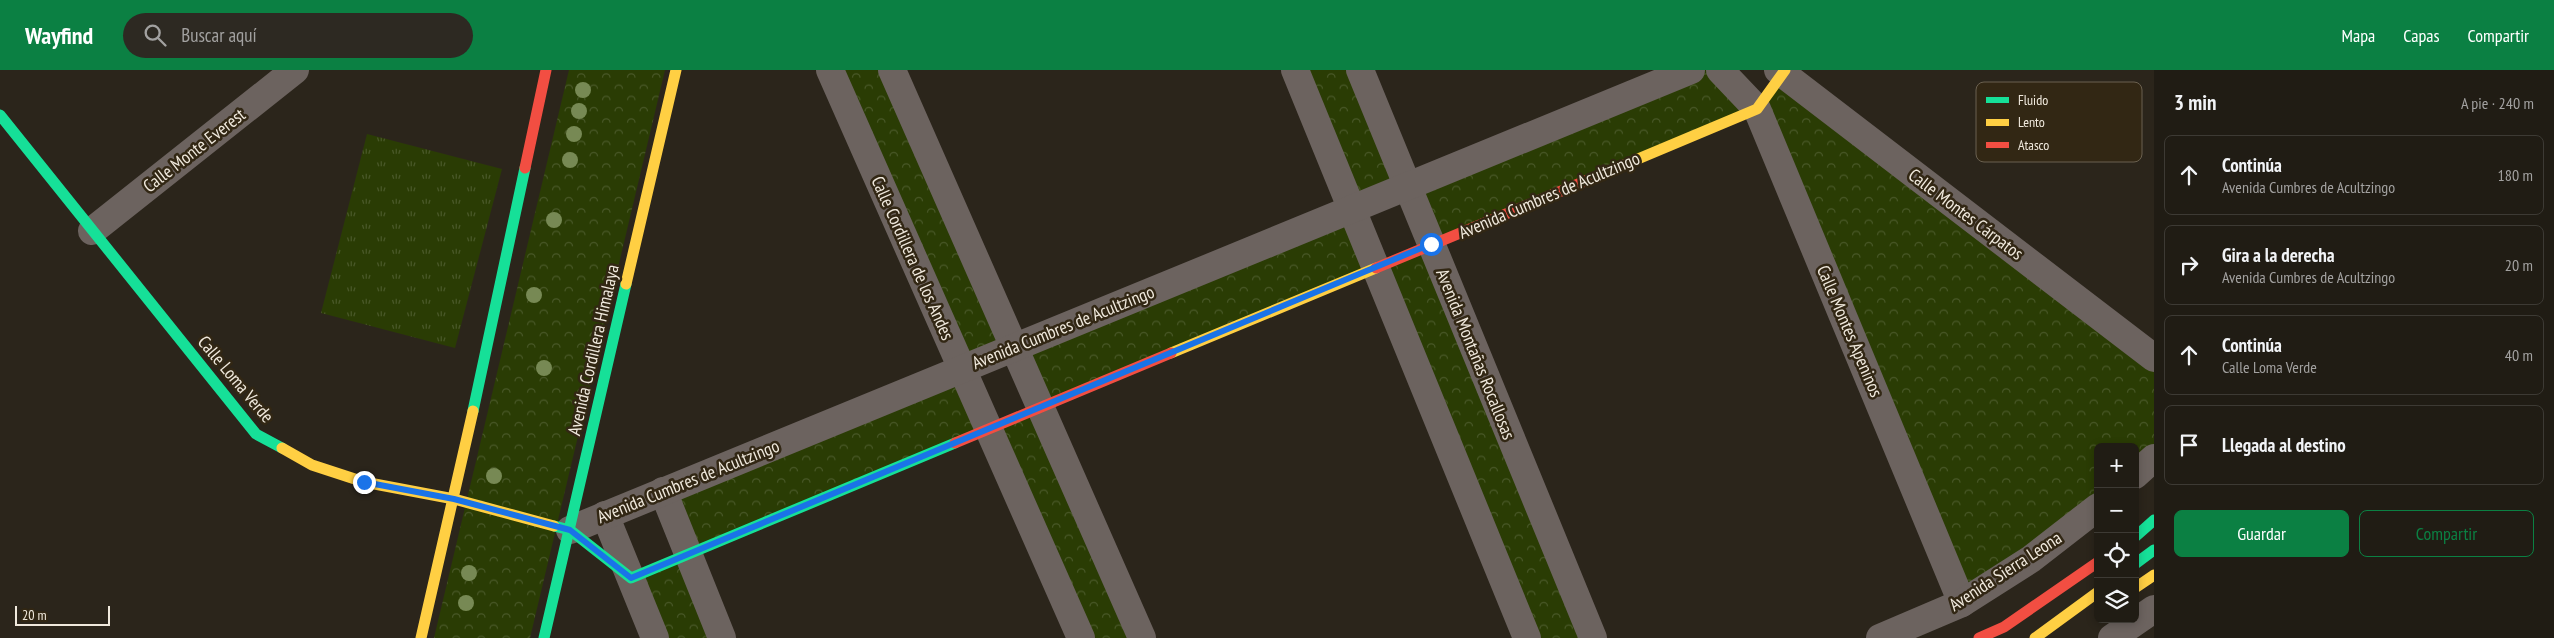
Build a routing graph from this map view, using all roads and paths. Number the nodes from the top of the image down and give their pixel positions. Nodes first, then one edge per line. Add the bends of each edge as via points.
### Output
1 (295, 70) edge
2 (546, 70) edge
3 (676, 70) edge
4 (830, 70) edge
5 (892, 70) edge
6 (1295, 70) edge
7 (1360, 70) edge
8 (1691, 70) edge
9 (1720, 70) edge
10 (1782, 71) edge
11 (1757, 109) junction
12 (0, 115) edge
13 (1407, 186) junction
14 (1352, 209) junction
15 (92, 231) junction
16 (1431, 244) junction
17 (1376, 268) junction
18 (1014, 347) junction
19 (2154, 358) edge
20 (962, 368) junction
21 (1040, 407) junction
22 (988, 429) junction
23 (2154, 458) edge
24 (2139, 471) edge
25 (663, 491) junction
26 (454, 499) junction
27 (2094, 510) edge
28 (605, 515) junction
29 (2154, 520) edge
30 (570, 530) junction
31 (2139, 533) edge
32 (2154, 550) edge
33 (688, 554) junction
34 (2139, 561) edge
35 (2094, 565) edge
36 (2154, 575) edge
37 (631, 578) junction
38 (2139, 585) edge
39 (2094, 595) edge
40 (1962, 603) junction
41 (2154, 610) edge
42 (420, 638) edge
43 (544, 638) edge
44 (655, 638) edge
45 (722, 638) edge
46 (1081, 638) edge
47 (1142, 638) edge
48 (1527, 638) edge
49 (1593, 638) edge
50 (1880, 638) edge
51 (1979, 638) edge
52 (2035, 638) edge
53 (2112, 638) edge

1 - 15 street, Calle Monte Everest
2 - 26 main road
3 - 30 main road, Avenida Cordillera Himalaya
4 - 20 street, Calle Cordillera de los Andes
5 - 18 street
6 - 14 street
7 - 13 street, Avenida Montañas Rocallosas
8 - 13 street, Avenida Cumbres de Acultzingo
9 - 11 street, Calle Montes Apeninos
10 - 11 main road
10 - 19 street, Calle Montes Cárpatos
11 - 16 main road, Avenida Cumbres de Acultzingo
11 - 40 street, Calle Montes Apeninos
12 - 15 main road, Calle Loma Verde
13 - 14 street, Avenida Cumbres de Acultzingo
13 - 16 street, Avenida Montañas Rocallosas
14 - 17 street
14 - 18 street, Avenida Cumbres de Acultzingo
15 - 26 main road, Calle Loma Verde via 256,434 312,465 364,482
16 - 17 main road, Avenida Cumbres de Acultzingo
16 - 49 street, Avenida Montañas Rocallosas
17 - 21 main road, Avenida Cumbres de Acultzingo
17 - 48 street
18 - 20 street, Avenida Cumbres de Acultzingo
18 - 21 street
20 - 22 street, Calle Cordillera de los Andes
20 - 25 street, Avenida Cumbres de Acultzingo
21 - 22 main road, Avenida Cumbres de Acultzingo
21 - 47 street
22 - 33 main road, Avenida Cumbres de Acultzingo
22 - 46 street, Calle Cordillera de los Andes
23 - 24 street
25 - 28 street, Avenida Cumbres de Acultzingo
25 - 33 street
26 - 30 main road, Calle Loma Verde
26 - 42 main road
27 - 40 street, Avenida Sierra Leona via 2031,558
28 - 30 street, Avenida Cumbres de Acultzingo
28 - 37 street
29 - 31 main road
30 - 37 main road, Avenida Cumbres de Acultzingo
30 - 43 main road, Avenida Cordillera Himalaya
32 - 34 main road
33 - 37 main road, Avenida Cumbres de Acultzingo
33 - 45 street
35 - 51 main road via 2004,627
36 - 38 main road
37 - 44 street
39 - 52 main road
40 - 50 street, Avenida Sierra Leona
41 - 53 street

